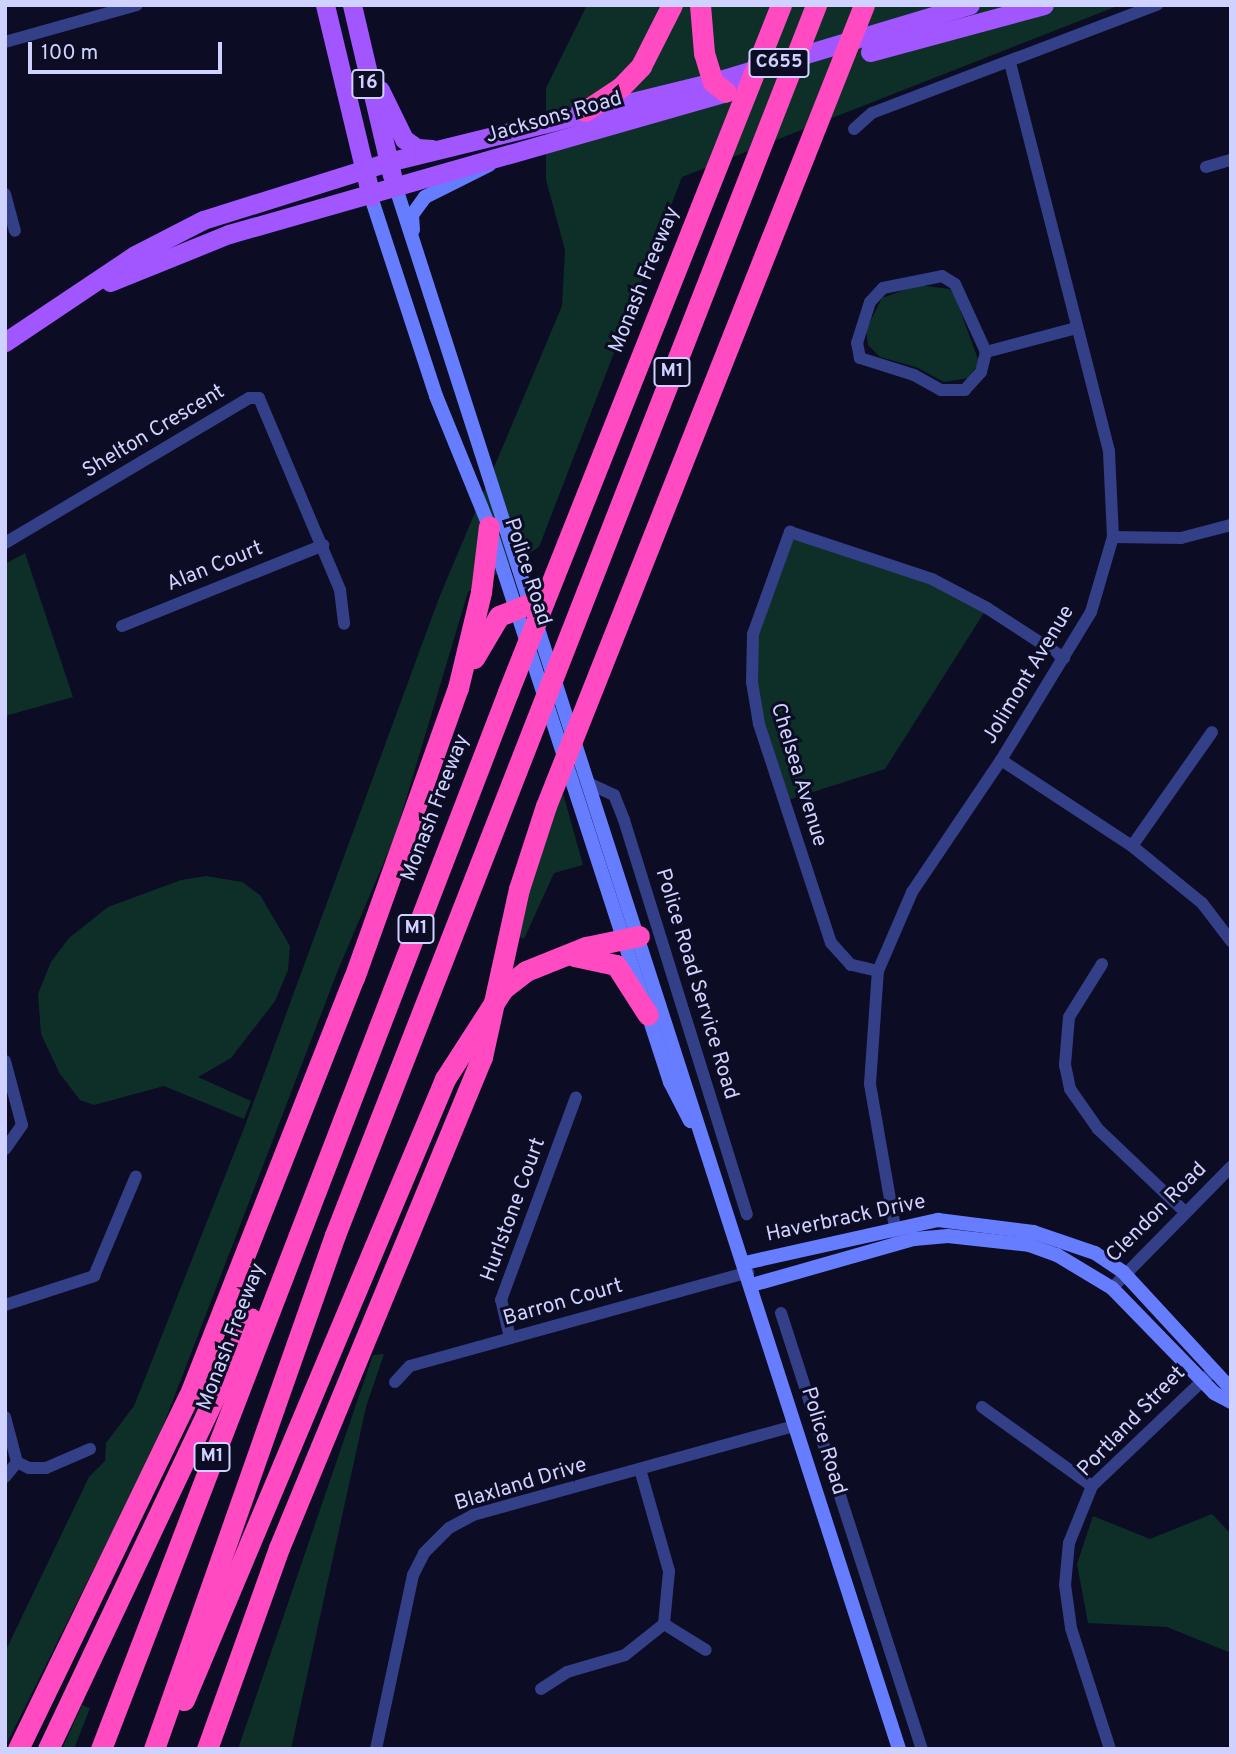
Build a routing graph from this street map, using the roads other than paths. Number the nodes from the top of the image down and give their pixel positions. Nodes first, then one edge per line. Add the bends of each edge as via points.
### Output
1 (137, 5) edge
2 (325, 5) edge
3 (353, 5) edge
4 (672, 5) edge
5 (700, 5) edge
6 (780, 5) edge
7 (816, 5) edge
8 (864, 5) edge
9 (878, 5) edge
10 (970, 5) edge
11 (1044, 5) edge
12 (1157, 5) edge
13 (99, 10) edge
14 (5, 42) edge
15 (1010, 64) junction
16 (720, 87) junction
17 (829, 103) junction
18 (585, 111) junction
19 (854, 130) dead end
20 (435, 150) junction
21 (502, 157) junction
22 (1231, 160) edge
23 (387, 162) junction
24 (1206, 167) dead end
25 (363, 169) junction
26 (396, 188) junction
27 (5, 194) edge
28 (370, 197) junction
29 (15, 231) dead end
30 (413, 243) junction
31 (83, 292) junction
32 (1076, 328) junction
33 (5, 342) edge
34 (986, 352) junction
35 (448, 354) junction
36 (436, 396) junction
37 (1231, 525) edge
38 (489, 526) junction
39 (1113, 537) junction
40 (5, 543) edge
41 (323, 545) junction
42 (523, 606) junction
43 (344, 624) dead end
44 (122, 626) dead end
45 (1064, 658) junction
46 (458, 688) junction
47 (1212, 732) dead end
48 (1001, 760) junction
49 (588, 783) junction
50 (1132, 846) junction
51 (631, 939) junction
52 (1231, 941) edge
53 (549, 959) junction
54 (1102, 964) dead end
55 (878, 971) junction
56 (648, 1015) junction
57 (5, 1061) edge
58 (576, 1097) dead end
59 (724, 1141) junction
60 (704, 1147) junction
61 (5, 1149) edge
62 (324, 1166) junction
63 (1231, 1167) edge
64 (136, 1176) dead end
65 (1184, 1211) junction
66 (747, 1214) dead end
67 (894, 1227) junction
68 (898, 1243) junction
69 (1123, 1272) junction
70 (748, 1273) junction
71 (1111, 1288) junction
72 (5, 1305) edge
73 (781, 1313) dead end
74 (510, 1338) junction
75 (1214, 1370) junction
76 (1200, 1379) junction
77 (395, 1381) dead end
78 (1231, 1389) edge
79 (1231, 1402) edge
80 (982, 1408) dead end
81 (5, 1417) edge
82 (793, 1426) junction
83 (90, 1449) dead end
84 (17, 1462) junction
85 (640, 1469) junction
86 (5, 1477) edge
87 (1092, 1486) junction
88 (841, 1498) junction
89 (819, 1505) junction
90 (664, 1624) junction
91 (706, 1650) dead end
92 (541, 1689) dead end
93 (18, 1749) edge
94 (48, 1749) edge
95 (101, 1749) edge
96 (154, 1749) edge
97 (163, 1749) edge
98 (207, 1749) edge
99 (376, 1749) edge
100 (899, 1749) edge
101 (922, 1749) edge
102 (1110, 1749) edge

1 - 13 street
2 - 25 main road, Police Road / 16
3 - 20 main road via 390,118 404,139 417,148
3 - 23 main road, Police Road / 16
4 - 18 highway via 641,66 621,87
5 - 16 highway via 704,53
6 - 62 highway, Monash Freeway / M1
7 - 96 highway, M1 via 335,1235
8 - 17 highway
9 - 17 highway
10 - 16 main road, Jacksons Road / C655
11 - 16 main road, Jacksons Road / C655
12 - 15 street
13 - 14 street
15 - 19 street via 872,113
15 - 32 street, Jolimont Avenue
16 - 18 main road, Jacksons Road / C655
16 - 21 main road, Jacksons Road / C655
17 - 98 highway via 741,310 546,806 519,889 482,1057 279,1548
18 - 20 main road, Jacksons Road / C655
20 - 23 main road, Jacksons Road / C655
21 - 26 main road, Jacksons Road / C655
21 - 30 main road via 425,197 412,215
22 - 24 street
23 - 25 main road, Jacksons Road / C655
23 - 26 main road, Police Road / 16
25 - 28 main road, Police Road / 16
25 - 31 main road, Jacksons Road via 203,220 135,255
26 - 28 main road, Jacksons Road / C655
26 - 30 main road, Police Road / 16
27 - 29 street
28 - 31 main road, Jacksons Road via 229,234
28 - 36 main road, Police Road / 16
30 - 35 main road, Police Road / 16
31 - 33 main road, Jacksons Road
32 - 34 street
32 - 39 street, Jolimont Avenue via 1109,451
34 - 34 street via 981,372 965,390 941,390 914,375 860,358 857,343 870,302 883,288 942,276 955,284
35 - 36 main road via 453,400 445,404
35 - 42 main road, Police Road / 16
36 - 38 main road, Police Road / 16
37 - 39 street via 1181,538
38 - 42 main road, Police Road / 16
38 - 46 highway via 481,592
39 - 45 street, Jolimont Avenue via 1091,612
40 - 41 street, Shelton Crescent via 249,398 259,398
41 - 43 street, Shelton Crescent via 340,590
41 - 44 street, Alan Court
42 - 46 highway via 499,616 488,629
42 - 49 main road, Police Road / 16
42 - 51 main road, Police Road / 16
45 - 48 street, Jolimont Avenue
45 - 55 street, Chelsea Avenue via 988,608 932,579 790,532 753,634 752,682 759,724 831,943 850,965
46 - 93 highway via 354,978 188,1396
47 - 50 street
48 - 50 street
48 - 55 street, Jolimont Avenue via 912,892
49 - 51 main road, Police Road / 16
49 - 59 street, Police Road Service Road via 614,795 624,820
50 - 52 street via 1202,903
51 - 53 highway
51 - 56 main road, Police Road / 16
51 - 60 main road, Police Road / 16
53 - 56 highway via 587,957 616,965
53 - 97 highway via 503,989 446,1079
54 - 65 street via 1069,1017 1065,1065 1070,1088 1098,1129
55 - 67 street, Jolimont Avenue via 870,1084
56 - 60 main road, Police Road / 16 via 670,1082
57 - 61 street via 22,1125
58 - 74 street, Hurlstone Court via 501,1300
59 - 60 street
59 - 66 street, Police Road Service Road
60 - 70 main road, Police Road / 16
62 - 94 highway
62 - 95 highway, Monash Freeway / M1
63 - 65 street, Clendon Road
64 - 72 street via 94,1276
65 - 69 street, Clendon Road
67 - 68 street, Jolimont Avenue
67 - 69 main road, Haverbrack Drive via 937,1220 1006,1226 1095,1253
67 - 70 main road, Haverbrack Drive
68 - 70 main road, Haverbrack Drive
68 - 71 main road, Haverbrack Drive via 948,1236 1029,1245 1057,1255
69 - 71 street, Clendon Road
69 - 75 main road, Haverbrack Drive
70 - 74 street, Barron Court
70 - 82 main road, Police Road / 16
71 - 76 main road, Haverbrack Drive
73 - 88 street
74 - 77 street, Barron Court via 410,1366
75 - 76 street, Portland Street
75 - 78 main road, Haverbrack Drive
76 - 79 main road, Haverbrack Drive
76 - 87 street, Portland Street
80 - 87 street
81 - 84 street
82 - 85 street, Blaxland Drive
82 - 89 main road, Police Road / 16
83 - 84 street via 46,1468
84 - 86 street
85 - 90 street via 668,1571
85 - 99 street, Blaxland Drive via 473,1515 436,1539 413,1575
87 - 102 street, Portland Street via 1069,1543 1065,1585 1071,1628
88 - 89 street
88 - 101 street
89 - 100 main road, Police Road / 16
90 - 91 street
90 - 92 street via 625,1655 567,1672

